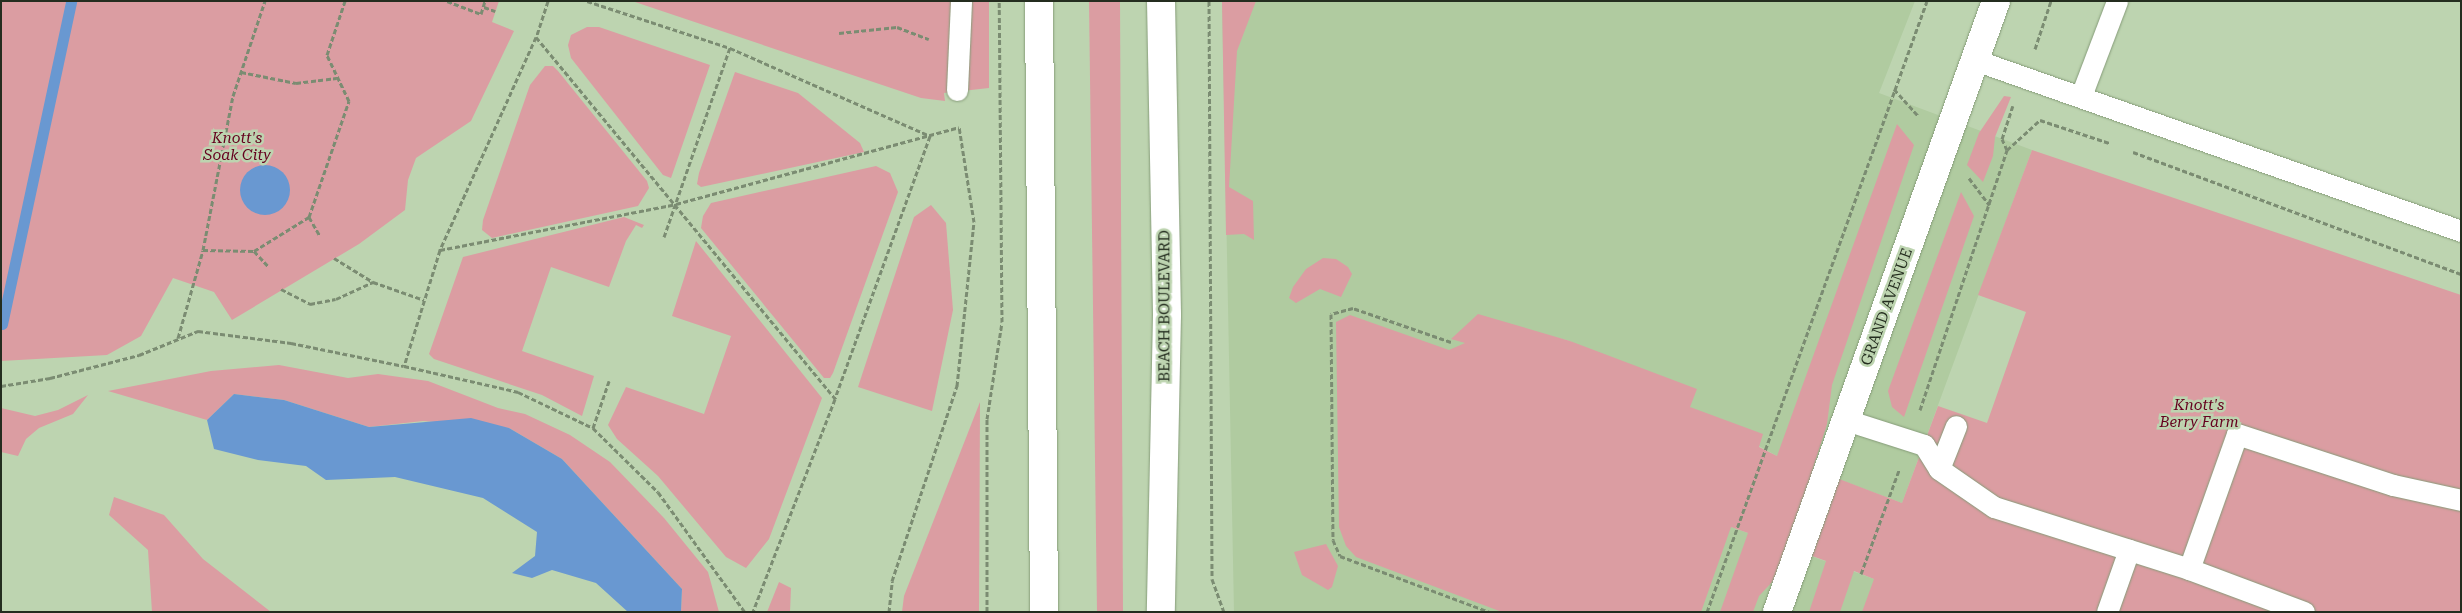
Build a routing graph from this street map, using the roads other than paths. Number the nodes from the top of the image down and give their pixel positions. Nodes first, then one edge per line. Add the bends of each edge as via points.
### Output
1 (960, 1) edge
2 (1039, 1) edge
3 (1161, 1) edge
4 (1996, 1) edge
5 (2117, 1) edge
6 (1975, 60) junction
7 (956, 90) road end
8 (2081, 96) junction
9 (2461, 231) edge
10 (1846, 420) junction
11 (1956, 426) dead end
12 (1939, 469) junction
13 (2461, 500) edge
14 (2129, 550) junction
15 (2189, 570) junction
16 (1044, 612) edge
17 (1161, 612) edge
18 (1777, 612) edge
19 (2107, 612) edge
20 (2304, 612) edge

1 - 7 lane
2 - 16 main road
3 - 17 main road, BEACH BOULEVARD via 1167,316
4 - 6 main road, GRAND AVENUE
5 - 8 lane
6 - 8 lane
6 - 10 main road, GRAND AVENUE
8 - 9 lane
10 - 12 lane via 1924,445
10 - 18 main road, GRAND AVENUE
11 - 12 lane
12 - 14 lane via 1994,507
13 - 15 lane via 2393,485 2237,434
14 - 15 lane
14 - 19 lane
15 - 20 lane

